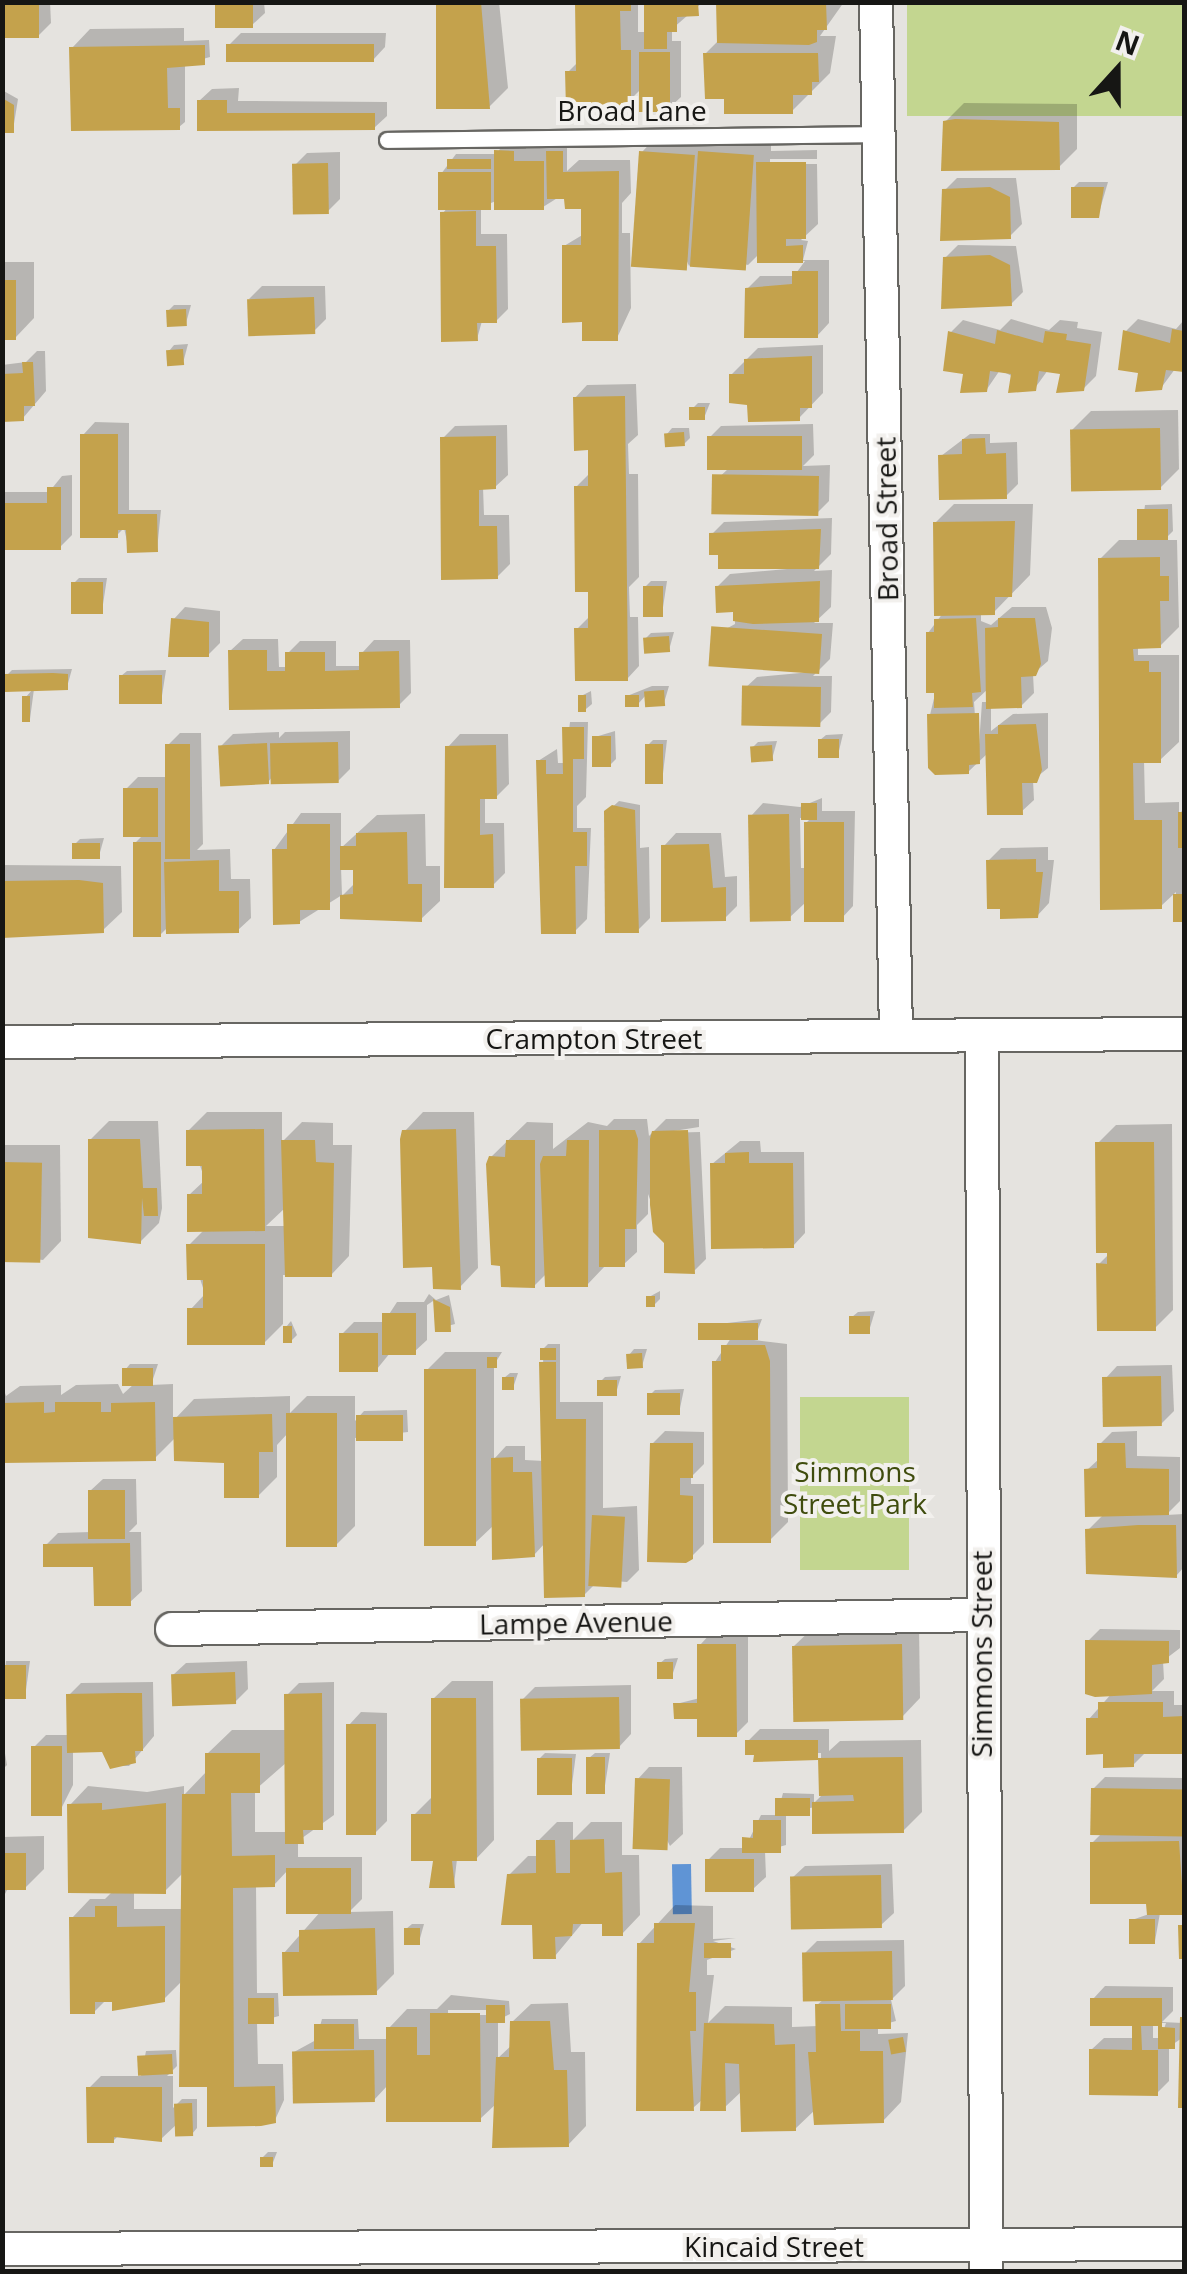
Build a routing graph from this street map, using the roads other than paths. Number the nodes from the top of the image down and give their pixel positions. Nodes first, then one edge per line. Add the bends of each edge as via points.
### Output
1 (876, 2) edge
2 (878, 134) junction
3 (387, 140) dead end
4 (1184, 1034) edge
5 (896, 1036) junction
6 (982, 1036) junction
7 (2, 1042) edge
8 (980, 1615) junction
9 (172, 1629) dead end
10 (1184, 2244) edge
11 (2, 2250) edge
12 (986, 2258) edge

1 - 2 street, Broad Street
2 - 3 lane, Broad Lane
2 - 5 street, Broad Street
4 - 6 street, Crampton Street
5 - 6 street, Crampton Street
5 - 7 street, Crampton Street
6 - 8 street, Simmons Street
8 - 9 street, Lampe Avenue
8 - 12 street, Simmons Street
10 - 12 street, Kincaid Street
11 - 12 street, Kincaid Street

